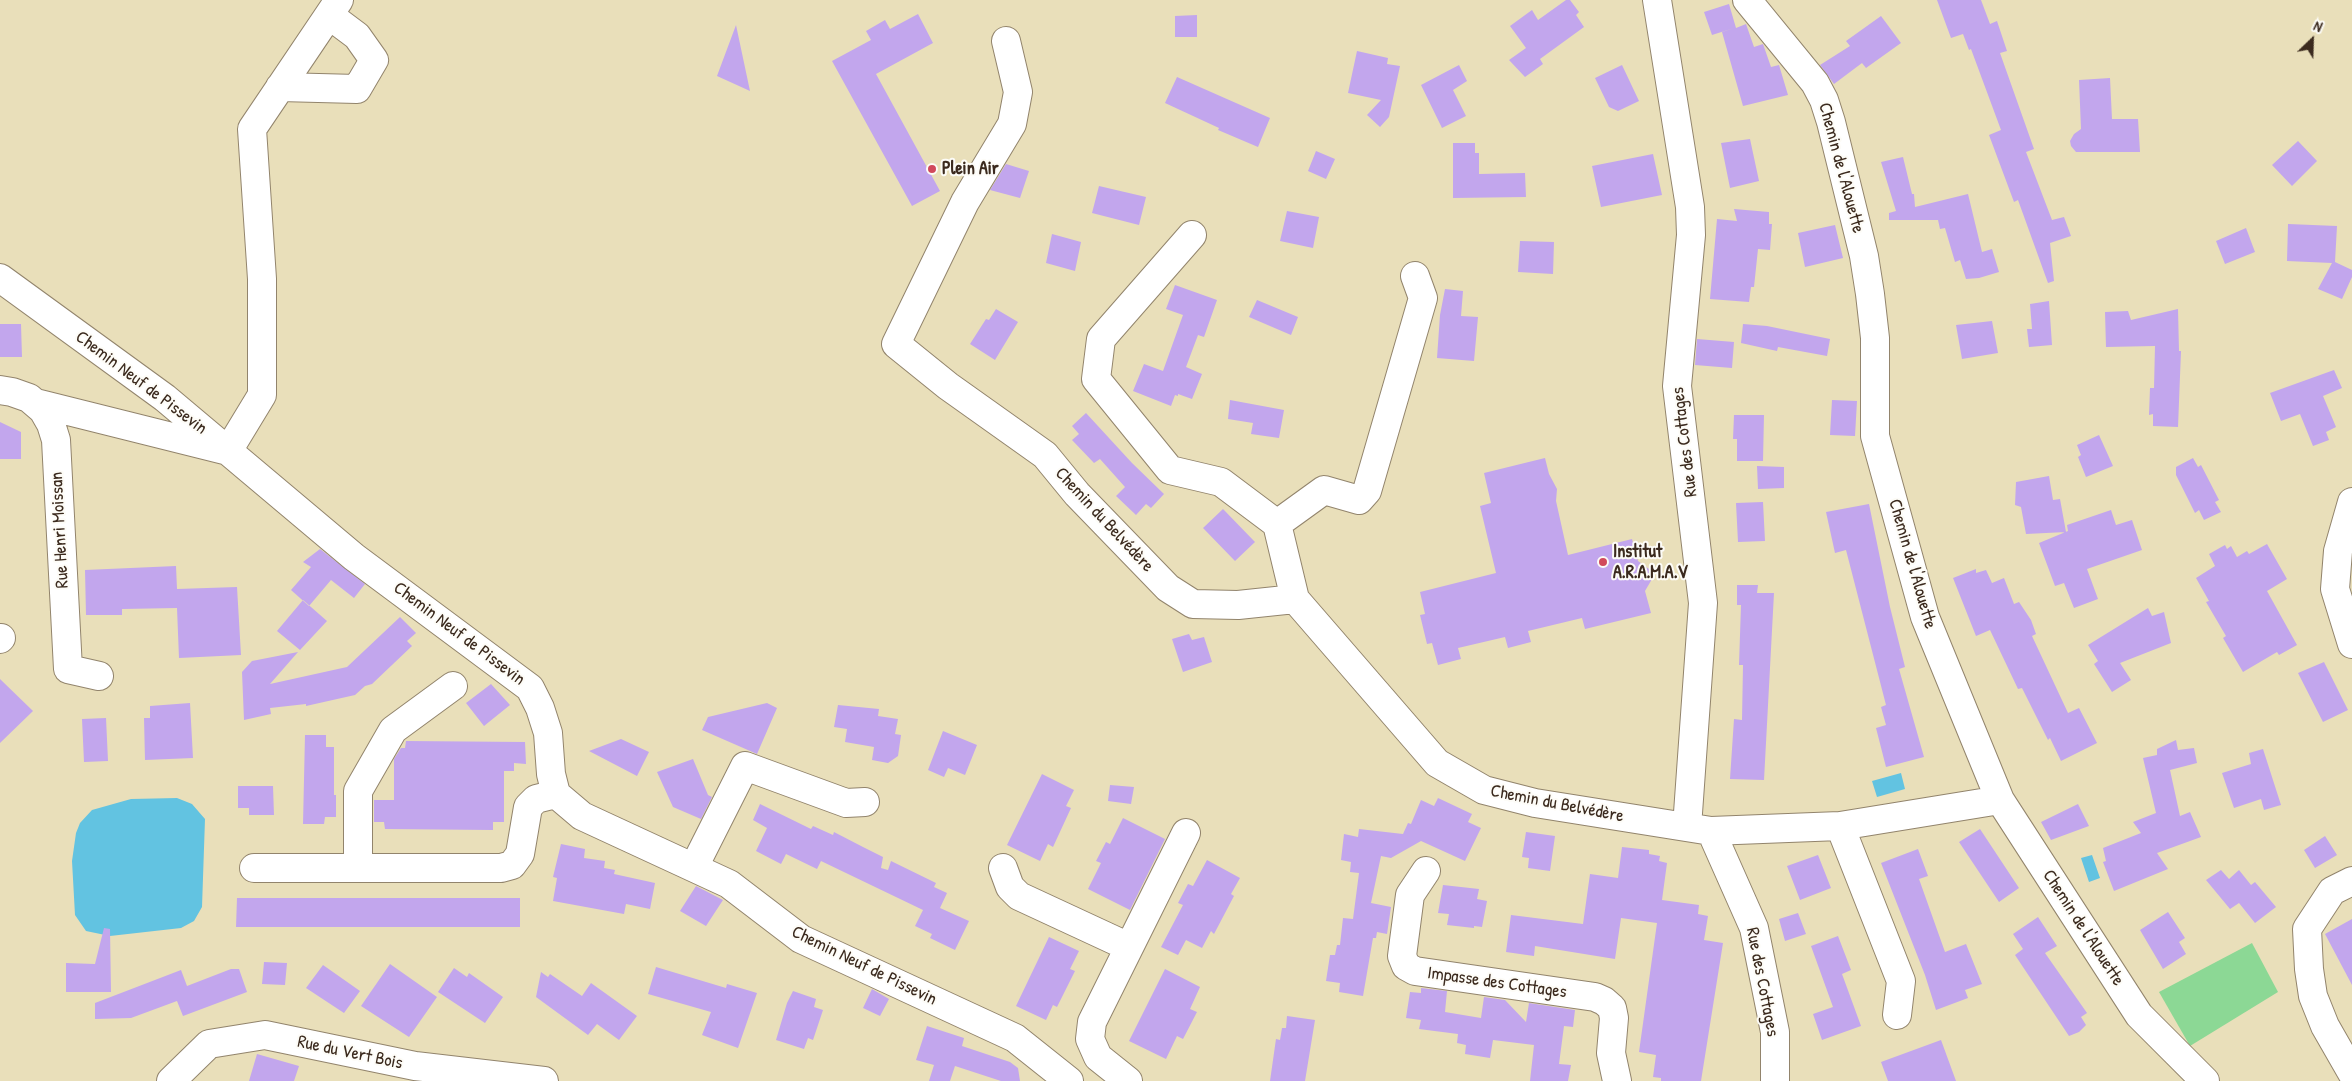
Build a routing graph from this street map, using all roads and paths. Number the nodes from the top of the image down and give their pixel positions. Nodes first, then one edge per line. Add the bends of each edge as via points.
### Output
1 (1656, 0) edge
2 (1747, 0) edge
3 (334, 8) edge
4 (1006, 41) dead end
5 (280, 88) junction
6 (1192, 235) dead end
7 (1415, 276) dead end
8 (0, 278) edge
9 (0, 390) edge
10 (36, 403) junction
11 (228, 451) junction
12 (2352, 502) edge
13 (1277, 524) junction
14 (1295, 599) junction
15 (2352, 644) edge
16 (99, 676) dead end
17 (453, 686) dead end
18 (556, 794) junction
19 (2000, 800) junction
20 (865, 802) dead end
21 (1840, 826) junction
22 (1699, 829) junction
23 (1186, 833) dead end
24 (694, 867) junction
25 (254, 868) dead end
26 (358, 868) junction
27 (1003, 868) dead end
28 (1426, 871) dead end
29 (2352, 881) edge
30 (1130, 947) junction
31 (1897, 1015) dead end
32 (2352, 1073) edge
33 (171, 1081) edge
34 (544, 1081) edge
35 (1069, 1081) edge
36 (1128, 1081) edge
37 (1617, 1081) edge
38 (1775, 1081) edge
39 (2205, 1081) edge

1 - 22 street, Rue des Cottages via 1690,207 1691,235 1677,386 1703,603
2 - 19 street, Chemin de l'Alouette via 1815,83 1831,122 1864,256 1870,294 1875,338 1875,436 1925,616
3 - 5 street
3 - 5 street via 374,60 357,89
4 - 14 street, Chemin du Belvédère via 1018,92 1012,124 965,202 896,344 1045,455 1077,494 1168,588 1193,604 1238,605
5 - 11 street via 252,129 262,279 262,395
6 - 13 street via 1101,339 1096,379 1170,470 1221,482
7 - 13 street via 1422,298 1367,491 1359,500 1324,490
8 - 11 street, Chemin Neuf de Pissevin via 165,398
9 - 10 street
10 - 11 street
10 - 16 street, Rue Henri Moissan via 47,416 56,440 68,669
11 - 18 street, Chemin Neuf de Pissevin via 354,557 530,688 548,733
12 - 15 street via 2338,551 2335,589
13 - 14 street, Chemin du Belvédère
14 - 22 street, Chemin du Belvédère via 1437,763 1484,790 1535,803
17 - 26 street via 393,730 358,791
18 - 24 street, Chemin Neuf de Pissevin via 582,816
18 - 26 street via 536,799 528,807 520,854 512,865 501,868
19 - 21 street, Chemin du Belvédère
19 - 39 street, Chemin de l'Alouette via 2139,1014
20 - 24 street via 846,803 745,766
21 - 22 street, Chemin du Belvédère
21 - 31 street via 1901,981
22 - 38 street, Rue des Cottages via 1754,928 1775,1032
23 - 30 street
24 - 35 street, Chemin Neuf de Pissevin via 729,884 801,939 1015,1038
25 - 26 street
27 - 30 street via 1010,887 1019,896
28 - 37 street, Impasse des Cottages via 1410,895 1402,956 1406,966 1415,971 1595,997 1604,1001 1612,1008 1614,1018 1611,1053
29 - 32 street via 2332,891 2307,929 2312,996
30 - 36 street via 1092,1022 1090,1039 1098,1057
33 - 34 street, Rue du Vert Bois via 209,1044 265,1035 414,1066

